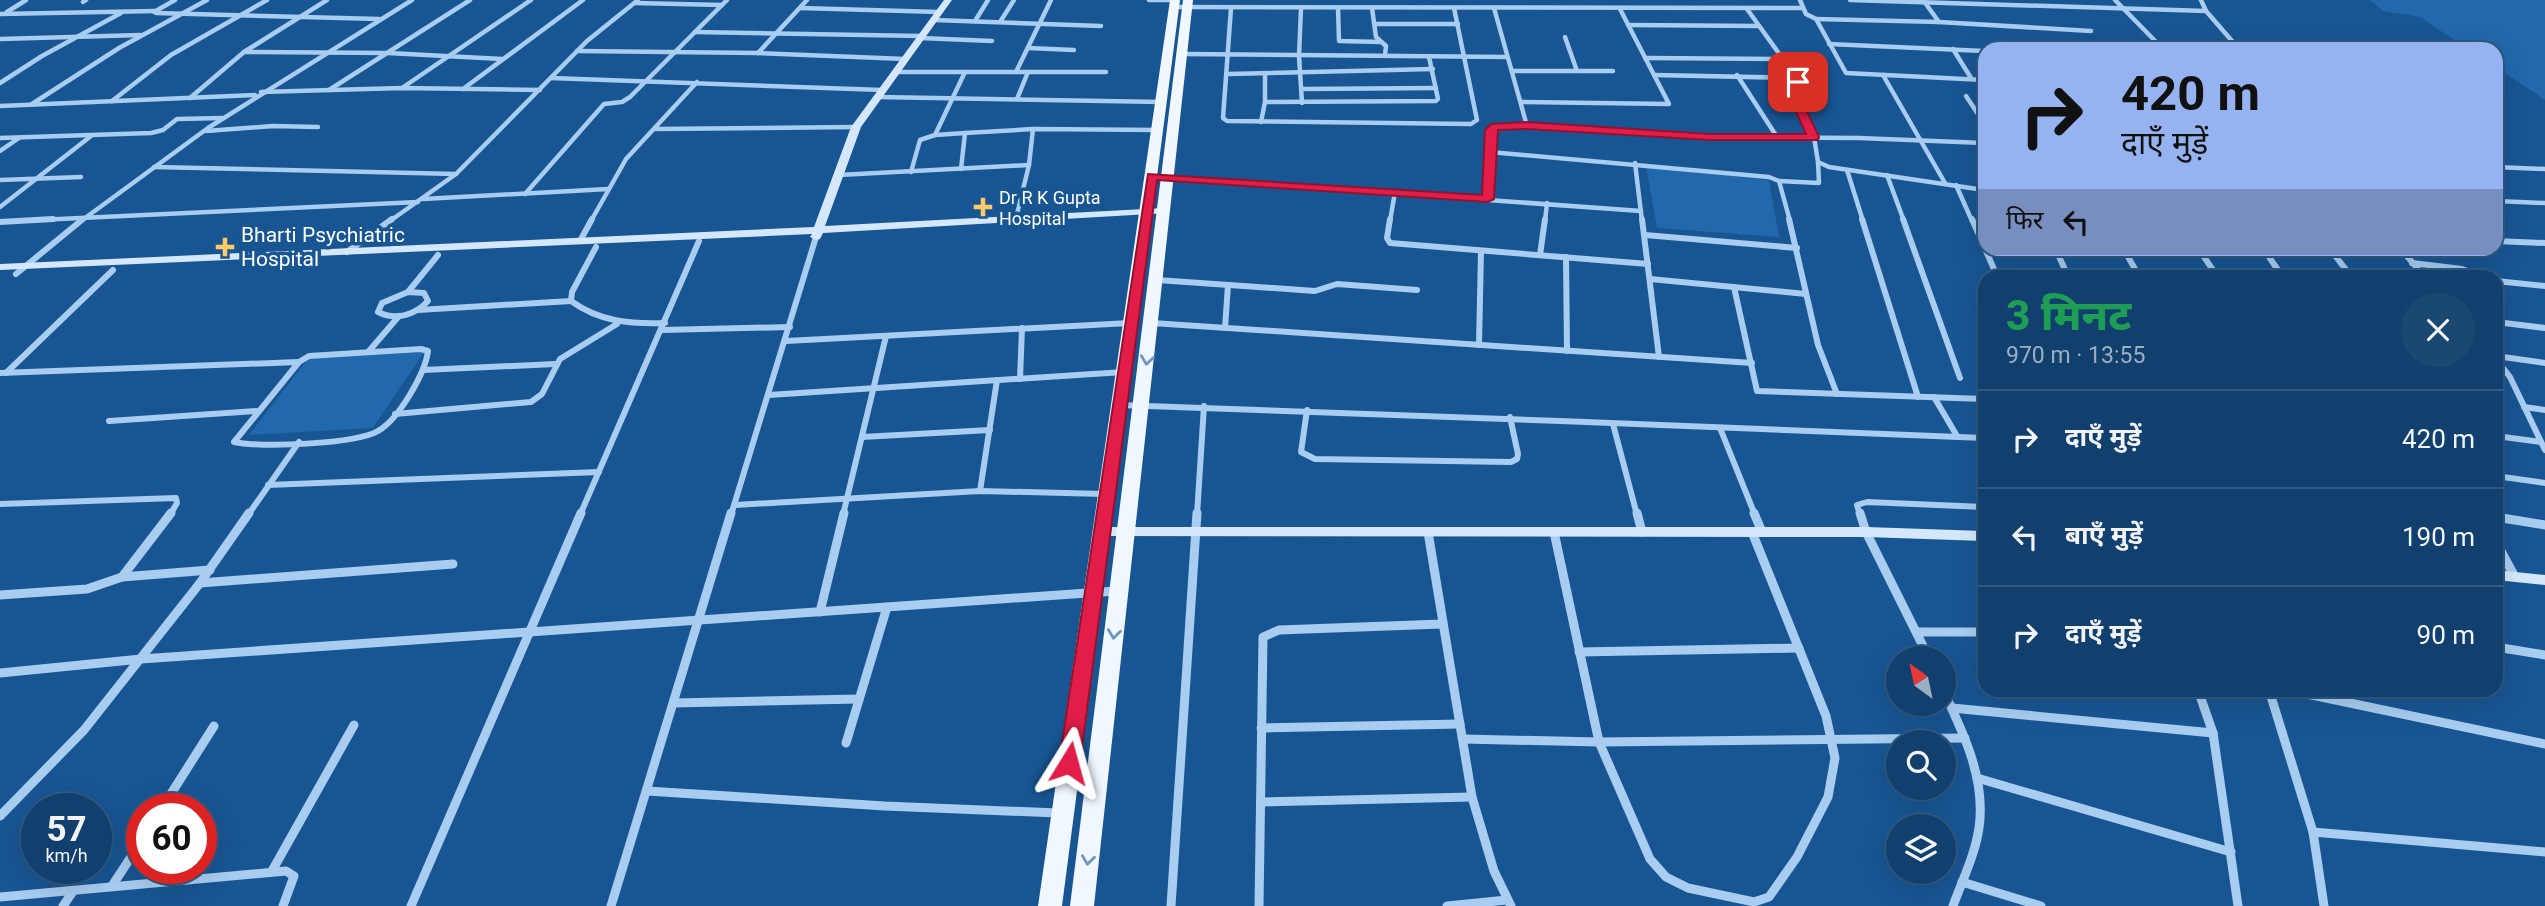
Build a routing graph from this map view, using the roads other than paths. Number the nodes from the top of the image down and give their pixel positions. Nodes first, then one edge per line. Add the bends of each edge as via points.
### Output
1 (26, 0) edge
2 (175, 0) edge
3 (207, 0) edge
4 (267, 0) edge
5 (327, 0) edge
6 (412, 0) edge
7 (470, 0) edge
8 (531, 0) edge
9 (583, 0) edge
10 (727, 0) edge
11 (807, 0) edge
12 (948, 0) edge
13 (988, 0) edge
14 (1014, 0) edge
15 (1051, 0) edge
16 (1149, 0) edge
17 (1738, 0) edge
18 (1800, 0) edge
19 (1850, 0) edge
20 (2115, 0) edge
21 (2201, 0) edge
22 (1924, 1) edge
23 (1966, 1) edge
24 (636, 2) edge
25 (1180, 3) edge
26 (722, 5) junction
27 (2122, 7) junction
28 (800, 8) junction
29 (1231, 8) junction
30 (1301, 8) junction
31 (1338, 8) junction
32 (1372, 8) junction
33 (1454, 8) junction
34 (1494, 8) junction
35 (1802, 8) junction
36 (1620, 9) junction
37 (1745, 9) junction
38 (155, 11) junction
39 (2206, 11) junction
40 (124, 12) junction
41 (182, 13) junction
42 (1, 15) edge
43 (241, 15) junction
44 (937, 16) junction
45 (299, 17) junction
46 (381, 19) junction
47 (1816, 19) junction
48 (975, 21) junction
49 (1000, 22) junction
50 (1939, 22) junction
51 (1041, 23) junction
52 (1375, 24) junction
53 (1458, 24) junction
54 (1628, 25) junction
55 (1101, 26) dead end
56 (1759, 26) junction
57 (2091, 31) dead end
58 (695, 32) junction
59 (777, 32) junction
60 (142, 35) junction
61 (80, 36) junction
62 (921, 37) junction
63 (1565, 37) dead end
64 (2, 40) edge
65 (992, 41) dead end
66 (1381, 42) junction
67 (2155, 42) edge
68 (2233, 42) edge
69 (1829, 44) junction
70 (1028, 48) junction
71 (1953, 49) junction
72 (1074, 50) dead end
73 (577, 51) junction
74 (676, 51) junction
75 (1978, 51) edge
76 (244, 52) junction
77 (325, 52) junction
78 (388, 52) junction
79 (758, 53) junction
80 (1182, 54) junction
81 (1227, 54) junction
82 (1385, 55) junction
83 (449, 56) junction
84 (1299, 56) junction
85 (1429, 57) junction
86 (1464, 57) junction
87 (1507, 57) junction
88 (1645, 58) junction
89 (502, 59) junction
90 (905, 59) junction
91 (1791, 66) dead end
92 (1433, 69) junction
93 (1512, 71) junction
94 (1577, 71) junction
95 (1614, 71) dead end
96 (896, 72) junction
97 (965, 72) junction
98 (1016, 72) junction
99 (1028, 72) junction
100 (1106, 72) dead end
101 (1300, 73) junction
102 (1228, 74) junction
103 (1265, 74) junction
104 (1654, 75) junction
105 (1737, 75) junction
106 (1883, 75) junction
107 (551, 78) junction
108 (1798, 78) junction
109 (1972, 78) junction
110 (1978, 79) edge
111 (647, 80) junction
112 (697, 82) junction
113 (0, 83) edge
114 (402, 88) junction
115 (1436, 88) junction
116 (462, 89) junction
117 (1302, 89) junction
118 (328, 90) junction
119 (540, 90) junction
120 (258, 94) junction
121 (880, 94) junction
122 (1966, 96) dead end
123 (953, 97) junction
124 (189, 99) junction
125 (1017, 99) junction
126 (111, 102) junction
127 (1162, 102) junction
128 (1265, 102) junction
129 (1521, 102) junction
130 (1302, 103) junction
131 (32, 104) junction
132 (0, 106) edge
133 (1978, 114) edge
134 (223, 118) junction
135 (1261, 122) junction
136 (1527, 126) junction
137 (318, 127) dead end
138 (856, 127) junction
139 (655, 129) junction
140 (1033, 129) junction
141 (1159, 130) junction
142 (205, 131) junction
143 (965, 133) junction
144 (92, 135) junction
145 (935, 135) junction
146 (1777, 137) junction
147 (1814, 137) junction
148 (0, 138) edge
149 (19, 138) junction
150 (1920, 140) junction
151 (1978, 143) edge
152 (0, 151) edge
153 (1490, 152) junction
154 (1818, 162) junction
155 (1634, 163) junction
156 (1029, 165) junction
157 (153, 167) junction
158 (2503, 167) edge
159 (961, 169) junction
160 (2545, 169) edge
161 (1847, 170) junction
162 (911, 172) junction
163 (456, 174) junction
164 (839, 175) junction
165 (1887, 175) junction
166 (81, 177) dead end
167 (1160, 177) junction
168 (38, 178) junction
169 (0, 180) edge
170 (1779, 181) junction
171 (1945, 183) junction
172 (1956, 185) junction
173 (1978, 189) edge
174 (608, 190) junction
175 (1395, 192) junction
176 (525, 194) junction
177 (1488, 199) junction
178 (420, 200) junction
179 (2503, 201) edge
180 (2545, 203) edge
181 (1547, 204) junction
182 (0, 207) edge
183 (1641, 211) junction
184 (1155, 215) junction
185 (82, 218) junction
186 (1016, 218) junction
187 (0, 222) edge
188 (817, 233) junction
189 (1978, 234) edge
190 (1645, 235) junction
191 (580, 241) junction
192 (699, 241) junction
193 (2503, 241) edge
194 (2545, 243) edge
195 (596, 247) junction
196 (1797, 248) junction
197 (1481, 251) junction
198 (346, 252) junction
199 (438, 255) junction
200 (1540, 255) junction
201 (2335, 256) edge
202 (2406, 256) edge
203 (1566, 257) junction
204 (2412, 263) junction
205 (1648, 264) junction
206 (25, 266) junction
207 (0, 267) edge
208 (113, 270) junction
209 (2346, 270) edge
210 (2418, 270) edge
211 (2465, 270) edge
212 (16, 274) junction
213 (0, 275) edge
214 (1650, 279) junction
215 (1157, 280) junction
216 (2503, 282) edge
217 (1228, 285) junction
218 (2545, 286) edge
219 (1734, 287) junction
220 (1417, 290) dead end
221 (408, 292) junction
222 (1806, 294) junction
223 (571, 301) junction
224 (418, 310) junction
225 (399, 316) junction
226 (1130, 323) junction
227 (1152, 323) junction
228 (2503, 323) edge
229 (617, 324) junction
230 (664, 327) junction
231 (790, 327) junction
232 (1022, 328) junction
233 (1225, 328) junction
234 (2545, 328) edge
235 (886, 336) junction
236 (786, 341) junction
237 (1479, 345) junction
238 (369, 351) junction
239 (1567, 351) junction
240 (1659, 356) junction
241 (2503, 358) edge
242 (299, 362) junction
243 (1752, 363) junction
244 (2545, 363) edge
245 (555, 364) junction
246 (2503, 367) edge
247 (423, 370) junction
248 (1124, 372) junction
249 (2, 375) edge
250 (1959, 378) dead end
251 (1020, 379) junction
252 (997, 380) junction
253 (873, 388) junction
254 (1837, 394) junction
255 (769, 396) junction
256 (1918, 397) junction
257 (1934, 397) junction
258 (1978, 399) edge
259 (1141, 404) junction
260 (1119, 405) junction
261 (1204, 406) junction
262 (2525, 407) junction
263 (1307, 410) junction
264 (2545, 410) edge
265 (256, 411) junction
266 (395, 414) junction
267 (1510, 417) junction
268 (109, 421) dead end
269 (1613, 424) junction
270 (1720, 428) junction
271 (990, 430) junction
272 (1957, 436) junction
273 (862, 437) junction
274 (2503, 437) edge
275 (1978, 438) edge
276 (299, 442) junction
277 (2541, 442) junction
278 (2545, 450) edge
279 (599, 472) junction
280 (2503, 477) edge
281 (2545, 483) edge
282 (268, 485) junction
283 (980, 491) junction
284 (1106, 495) junction
285 (847, 498) junction
286 (0, 504) edge
287 (735, 505) junction
288 (1978, 507) edge
289 (2503, 518) edge
290 (2545, 525) edge
291 (1101, 532) junction
292 (1126, 532) junction
293 (1194, 532) junction
294 (1428, 532) junction
295 (1553, 532) junction
296 (1642, 532) junction
297 (1757, 532) junction
298 (1866, 532) junction
299 (1978, 536) edge
300 (2503, 555) edge
301 (453, 564) dead end
302 (210, 570) junction
303 (2503, 576) edge
304 (122, 577) junction
305 (2515, 577) junction
306 (2545, 580) edge
307 (200, 583) junction
308 (1119, 591) junction
309 (1093, 593) junction
310 (0, 595) edge
311 (887, 607) junction
312 (820, 612) junction
313 (700, 620) junction
314 (1442, 624) junction
315 (528, 632) junction
316 (1917, 632) junction
317 (1978, 632) edge
318 (1923, 646) edge
319 (1798, 648) junction
320 (2503, 648) edge
321 (1578, 652) junction
322 (2545, 654) edge
323 (141, 659) junction
324 (0, 673) edge
325 (2201, 697) edge
326 (2271, 697) edge
327 (2321, 697) edge
328 (859, 699) junction
329 (674, 703) junction
330 (1956, 708) edge
331 (1955, 716) edge
332 (1460, 724) junction
333 (354, 725) dead end
334 (214, 726) dead end
335 (1261, 728) junction
336 (2213, 733) junction
337 (1965, 738) junction
338 (1463, 739) junction
339 (1832, 740) junction
340 (1599, 742) junction
341 (846, 743) dead end
342 (2545, 744) edge
343 (1977, 778) junction
344 (647, 791) junction
345 (172, 793) edge
346 (1472, 797) junction
347 (1261, 802) junction
348 (1063, 813) junction
349 (0, 816) edge
350 (2313, 832) junction
351 (2231, 852) junction
352 (2545, 852) edge
353 (126, 865) edge
354 (272, 871) junction
355 (1962, 882) junction
356 (113, 886) junction
357 (74, 890) junction
358 (0, 897) edge
359 (1509, 903) edge
360 (64, 906) edge
361 (283, 906) edge
362 (411, 906) edge
363 (611, 906) edge
364 (1050, 906) edge
365 (1082, 906) edge
366 (1171, 906) edge
367 (1259, 906) edge
368 (1447, 906) edge
369 (1953, 906) edge
370 (2041, 906) edge
371 (2238, 906) edge
372 (2324, 906) edge

1 - 42 street
2 - 38 street
3 - 41 street
4 - 43 street
5 - 45 street
6 - 46 street
7 - 78 street
8 - 83 street
9 - 89 street
10 - 26 street
11 - 28 street
12 - 44 main road
13 - 48 street
14 - 49 street
15 - 51 street
16 - 25 street
17 - 37 street
18 - 35 street
19 - 22 street
20 - 27 street
21 - 39 street
22 - 23 street
22 - 50 street
23 - 27 street
24 - 26 street
24 - 73 street
25 - 29 street
25 - 80 main road
25 - 127 main road
26 - 58 street
27 - 39 street
27 - 67 street
28 - 44 street
28 - 59 street
29 - 30 street
29 - 81 street
30 - 31 street
30 - 84 street
31 - 32 street
31 - 66 street via 1339,41
32 - 33 street
32 - 52 street
33 - 34 street
33 - 53 street
34 - 36 street
34 - 87 street
35 - 37 street
35 - 47 street
36 - 37 street
36 - 54 street
37 - 56 street
38 - 40 street
38 - 41 street
39 - 68 street
40 - 42 street
40 - 61 street
41 - 43 street
41 - 60 street
43 - 45 street
43 - 126 street via 171,55
44 - 48 street
44 - 62 main road
45 - 46 street
45 - 76 street
46 - 77 street
47 - 50 street
47 - 69 street
48 - 49 street
49 - 51 street
50 - 57 street
51 - 55 street
51 - 70 street
52 - 53 street
52 - 66 street
53 - 86 street
54 - 56 street
54 - 88 street
56 - 88 street via 1783,60
58 - 59 street
58 - 74 street
59 - 62 street
59 - 79 street
60 - 61 street
60 - 131 street
61 - 64 street
61 - 113 street
62 - 65 street
62 - 90 main road
63 - 94 street
66 - 82 street via 1386,46
69 - 71 street
69 - 106 street via 1846,73
70 - 72 street
70 - 98 street
71 - 75 street
71 - 109 street
73 - 74 street
73 - 107 street
74 - 79 street
74 - 111 street
76 - 77 street
76 - 124 street
77 - 78 street
77 - 120 street
78 - 83 street
78 - 118 street
79 - 90 street
80 - 81 street
80 - 167 main road
81 - 84 street
81 - 102 street
82 - 84 street
82 - 85 street
83 - 89 street
83 - 114 street
84 - 101 street
85 - 86 street
85 - 92 street
86 - 87 street
86 - 135 street via 1476,122
87 - 93 street
88 - 104 street
89 - 116 street
90 - 96 main road
91 - 108 street
92 - 101 street
92 - 115 street
93 - 94 street
93 - 129 street
94 - 95 street
96 - 97 street
96 - 121 main road
97 - 98 street
97 - 123 street
98 - 99 street
99 - 100 street
99 - 125 street
101 - 103 street
101 - 117 street
102 - 103 street
102 - 135 street via 1224,119
103 - 128 street
104 - 105 street
104 - 129 street via 1669,104
105 - 108 street
105 - 146 street
106 - 109 street
106 - 150 street
107 - 111 street
107 - 119 street
108 - 147 street via 1797,103
109 - 110 street
111 - 112 street
111 - 176 street via 625,101 604,104
112 - 121 street
112 - 139 street
114 - 116 street
114 - 118 street
115 - 117 street
115 - 130 street via 1438,99 1430,102
116 - 119 street
117 - 130 street
118 - 120 street
119 - 163 street
120 - 124 street
120 - 134 street
121 - 123 street
121 - 138 main road
122 - 133 street
123 - 125 street
123 - 145 street
124 - 126 street
125 - 127 street
126 - 131 street
127 - 141 main road
128 - 130 street
128 - 135 street
129 - 136 street
131 - 132 street
134 - 142 street
134 - 144 street via 183,118 151,133
136 - 146 street
136 - 153 street via 1492,128
137 - 142 street
138 - 139 street
138 - 164 main road
139 - 174 street via 626,159
140 - 141 street
140 - 143 street
140 - 156 street
141 - 167 main road
142 - 157 street
143 - 145 street
143 - 159 street
144 - 149 street
144 - 168 street
145 - 162 street via 918,143
146 - 147 street
147 - 150 street
147 - 154 street
148 - 149 street
149 - 152 street
150 - 151 street
150 - 171 street
153 - 155 street
153 - 177 street
154 - 161 street
154 - 170 street via 1819,183
155 - 170 street
155 - 183 street
156 - 159 street
156 - 186 street
157 - 163 street
157 - 185 street
158 - 160 street
159 - 162 street
161 - 165 street
161 - 256 street
162 - 164 street
163 - 178 street
164 - 188 main road
165 - 171 street
165 - 250 street
166 - 168 street
167 - 175 street
167 - 184 main road
168 - 169 street
168 - 182 street
170 - 196 street
171 - 172 street
172 - 173 street
172 - 189 street
174 - 176 street
174 - 191 street
175 - 177 street
175 - 197 street via 1390,243
176 - 178 street
177 - 181 street
178 - 185 street
178 - 198 street
179 - 180 street
181 - 183 street
181 - 200 street
183 - 190 street
184 - 186 main road
184 - 188 main road
184 - 215 main road
184 - 226 main road
185 - 187 street
185 - 206 street
186 - 188 main road
188 - 191 main road
188 - 192 main road
188 - 231 street
190 - 196 street
190 - 205 street
191 - 198 main road
192 - 195 main road
192 - 230 street
193 - 194 street
195 - 199 main road
195 - 223 street
196 - 222 street
197 - 200 street
197 - 237 street
198 - 206 main road
199 - 208 main road
199 - 221 street
200 - 203 street
201 - 209 street
202 - 204 street
203 - 205 street
203 - 239 street
204 - 210 street
204 - 211 street
205 - 214 street
206 - 207 main road
206 - 212 street
208 - 212 main road
208 - 249 street
212 - 213 main road
214 - 219 street
214 - 240 street
215 - 217 street
215 - 227 main road
216 - 218 street
217 - 220 street via 1315,291 1337,284
217 - 233 street
219 - 222 street
219 - 243 street
221 - 224 street via 428,296
221 - 225 street via 378,307 383,315
222 - 254 street via 1818,345
223 - 224 street
223 - 229 street
224 - 225 street
225 - 238 street
226 - 232 street
226 - 248 main road
227 - 233 street
227 -> 259 main road
228 - 234 street
229 - 230 street
229 - 245 street
230 - 231 street
230 - 279 street
231 - 236 street
232 - 235 street
232 - 251 street
233 - 237 street
235 - 236 street
235 - 253 street
236 - 255 street
237 - 239 street
238 - 242 street via 320,354
238 - 247 street via 428,351
239 - 240 street
240 - 243 street
241 - 244 street
242 - 249 street
242 - 265 street
243 - 254 street via 1757,391
245 - 247 street
245 - 266 street via 542,394 531,402
246 - 262 street
247 - 266 street
248 - 251 street
248 - 260 main road
251 - 252 street
252 - 253 street
252 - 271 street
253 - 255 street
253 - 273 street
254 - 256 street
255 - 287 street
256 - 257 street
257 - 258 street
257 - 272 street
259 - 260 street
259 - 261 street
259 - 292 main road
260 - 284 main road
261 - 263 street
261 - 293 street
262 - 264 street
262 - 277 street
263 - 267 street
263 - 267 street via 1301,452 1315,459 1511,462 1518,454
265 - 268 street
265 - 276 street via 234,438 237,445
266 - 276 street via 369,435
267 - 269 street
269 - 270 street
269 - 296 street
270 - 272 street
270 - 297 street
271 - 273 street
271 - 283 street
272 - 275 street
273 - 285 street
274 - 277 street
276 - 282 street
277 - 278 street
279 - 282 street
279 - 315 street
280 - 281 street
282 - 302 street
283 - 284 street
283 - 285 street
284 - 291 main road
285 - 287 street
285 - 312 street
286 - 304 street via 176,498 174,510
287 - 313 street
288 - 298 street via 1862,503 1857,509
289 - 290 street
291 - 292 main road
291 - 309 main road
292 - 293 main road
292 - 308 main road
293 - 294 main road
293 - 366 street
294 - 295 main road
294 - 314 street
295 - 296 main road
295 - 321 street
296 - 297 main road
297 - 298 main road
297 - 319 street
298 - 299 main road
298 - 316 street
300 - 305 street
301 - 307 street
302 - 304 street
302 - 307 street
303 - 305 main road
304 - 310 street via 87,589
305 - 306 main road
307 - 323 street
308 - 309 street
308 -> 365 main road
309 - 311 street
309 - 348 main road
311 - 312 street
311 - 328 street
312 - 313 street
313 - 315 street
313 - 329 street
314 - 332 street
314 - 335 street via 1269,632 1261,644
315 - 323 street
315 - 362 street
316 - 317 street
316 - 318 street
319 - 321 street
319 - 339 street
320 - 322 street
321 - 340 street
323 - 324 street
323 - 349 street via 84,730
325 - 336 street
326 - 350 street
327 - 342 street
328 - 329 street
328 - 341 street
329 - 344 street
330 - 336 street
331 - 337 street
332 - 335 street
332 - 338 street
333 - 354 street
334 - 345 street
335 - 347 street
336 - 351 street
337 - 339 street
337 - 343 street
338 - 340 street
338 - 346 street
339 - 340 street
339 - 340 street via 1835,758 1828,797 1779,885 1769,897 1754,902 1688,888 1666,877 1639,838
343 - 351 street
343 - 355 street via 1979,828
344 - 348 street
344 - 363 street
346 - 347 street
346 - 359 street via 1494,871
347 - 367 street
348 - 364 main road
350 - 352 street
350 - 372 street
351 - 371 street
353 - 356 street
354 - 356 street
354 - 361 street via 294,876
355 - 369 street
355 - 370 street
356 - 357 street
357 - 358 street
357 - 360 street
359 - 368 street

